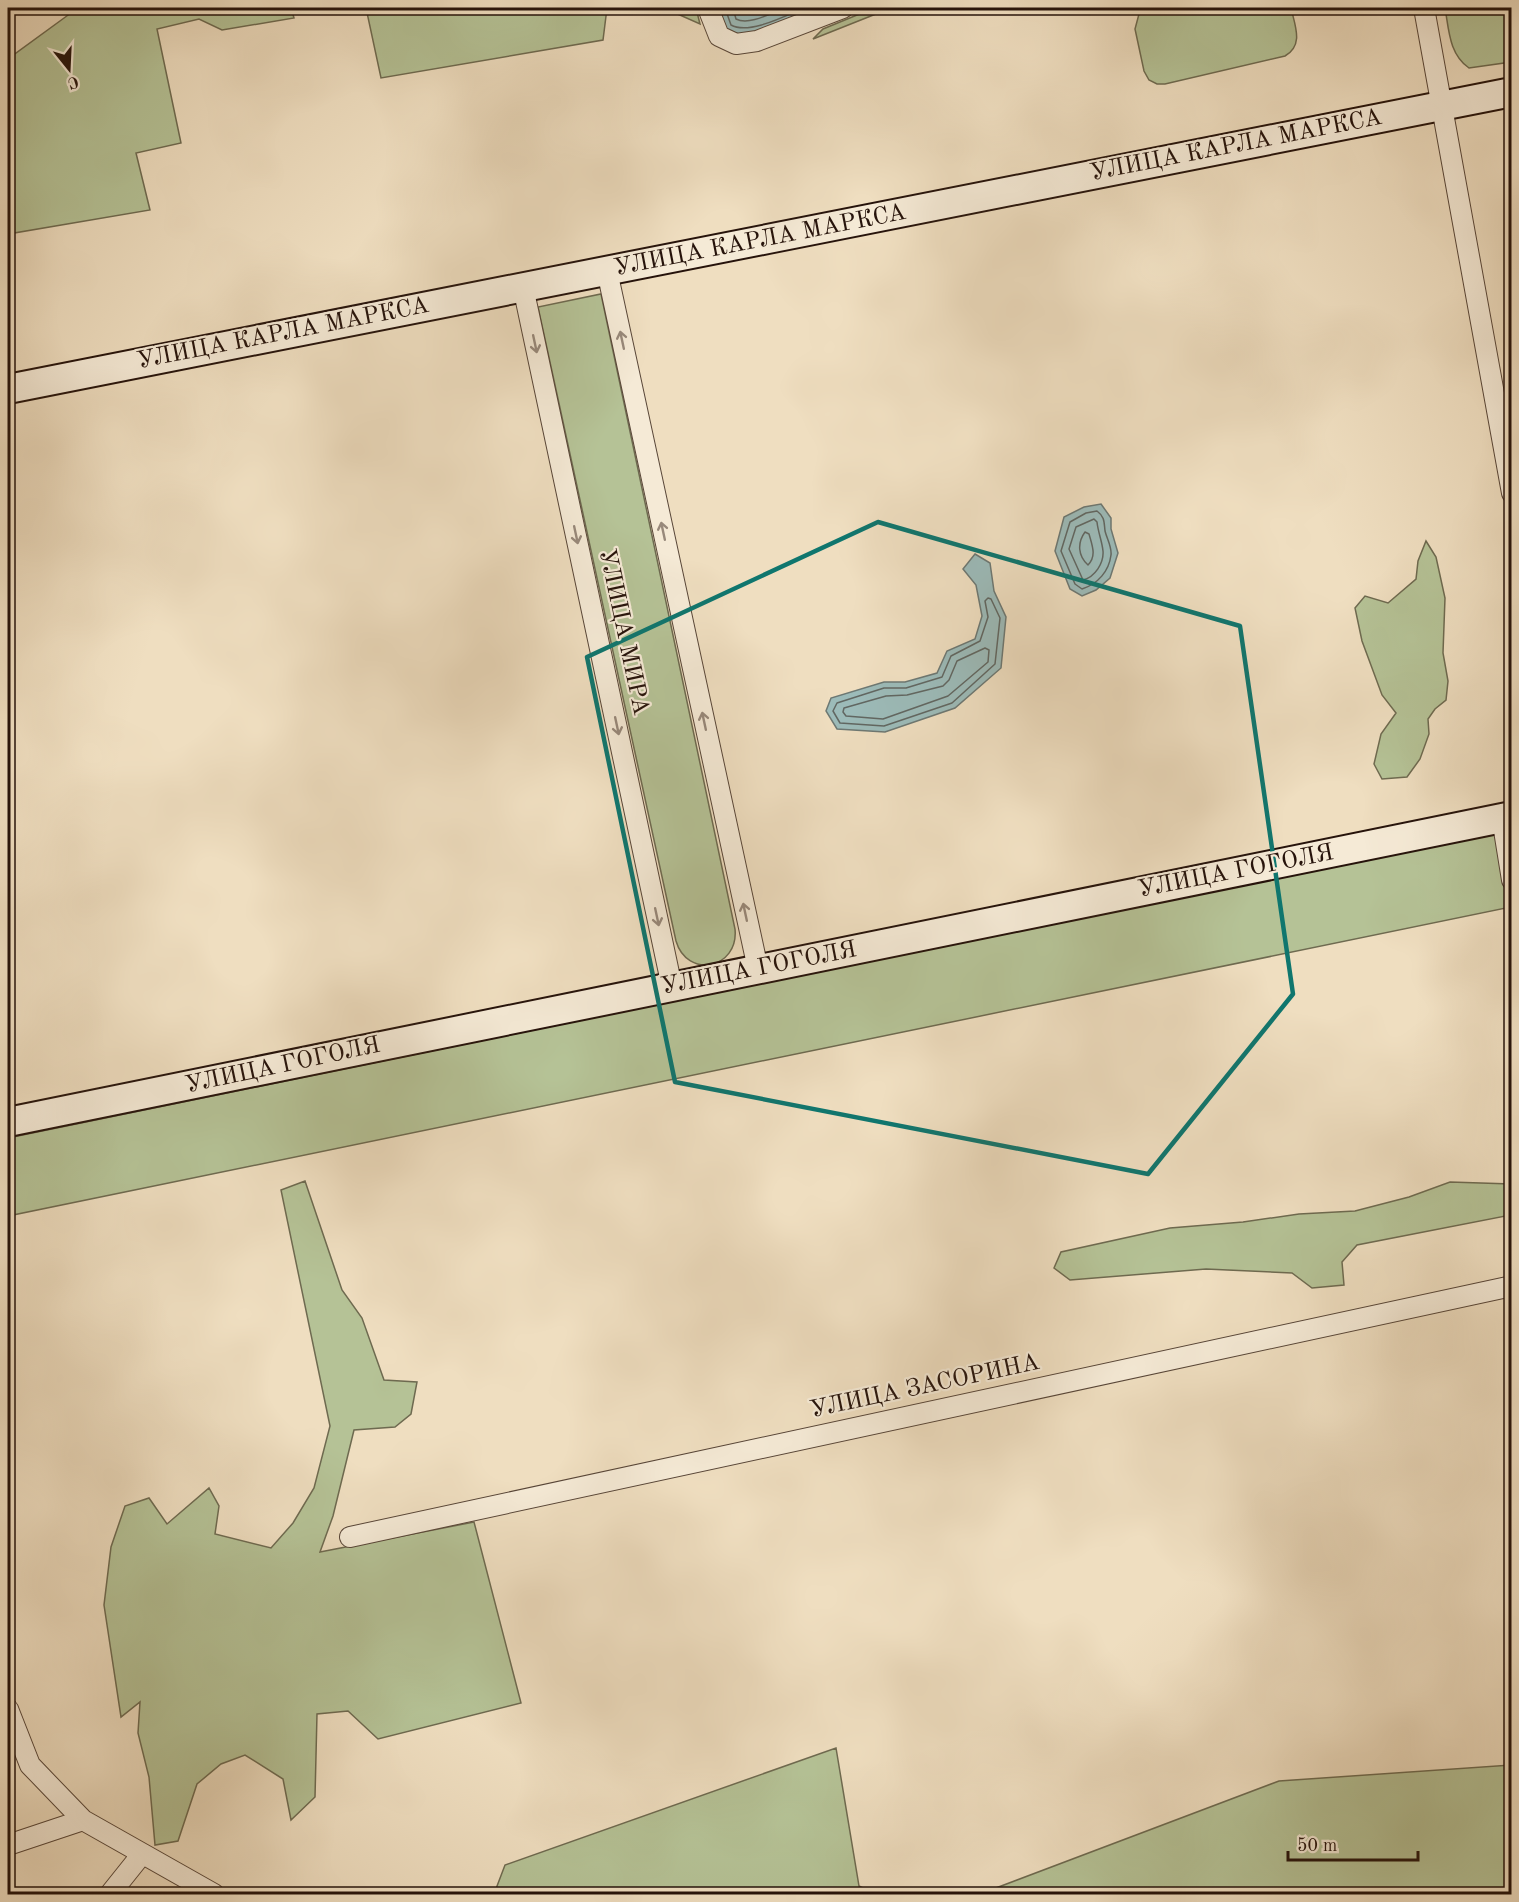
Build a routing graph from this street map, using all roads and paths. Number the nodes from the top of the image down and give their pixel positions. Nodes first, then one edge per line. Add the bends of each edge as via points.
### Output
1 (708, 8) edge
2 (843, 8) edge
3 (1424, 8) edge
4 (1512, 92) edge
5 (1442, 106) junction
6 (607, 271) junction
7 (523, 287) junction
8 (8, 389) edge
9 (1512, 493) edge
10 (1507, 817) edge
11 (1512, 880) edge
12 (758, 969) junction
13 (672, 987) junction
14 (8, 1122) edge
15 (1512, 1286) edge
16 (350, 1537) dead end
17 (8, 1709) edge
18 (83, 1820) junction
19 (8, 1845) edge
20 (142, 1854) junction
21 (110, 1894) edge
22 (214, 1894) edge

1 - 2 street via 719,36 736,44 757,41
3 - 5 street
4 - 5 street, УЛИЦА КАРЛА МАРКСА
5 - 6 street, УЛИЦА КАРЛА МАРКСА
5 - 9 street
6 - 7 street, УЛИЦА КАРЛА МАРКСА
12 -> 6 street
7 - 8 street, УЛИЦА КАРЛА МАРКСА
7 -> 13 street, УЛИЦА МИРА
10 - 11 street
10 - 12 street, УЛИЦА ГОГОЛЯ
12 - 13 street, УЛИЦА ГОГОЛЯ
13 - 14 street, УЛИЦА ГОГОЛЯ
15 - 16 street, УЛИЦА ЗАСОРИНА
17 - 18 street via 30,1765
18 - 19 street
18 - 20 street
20 - 21 street
20 - 22 street

